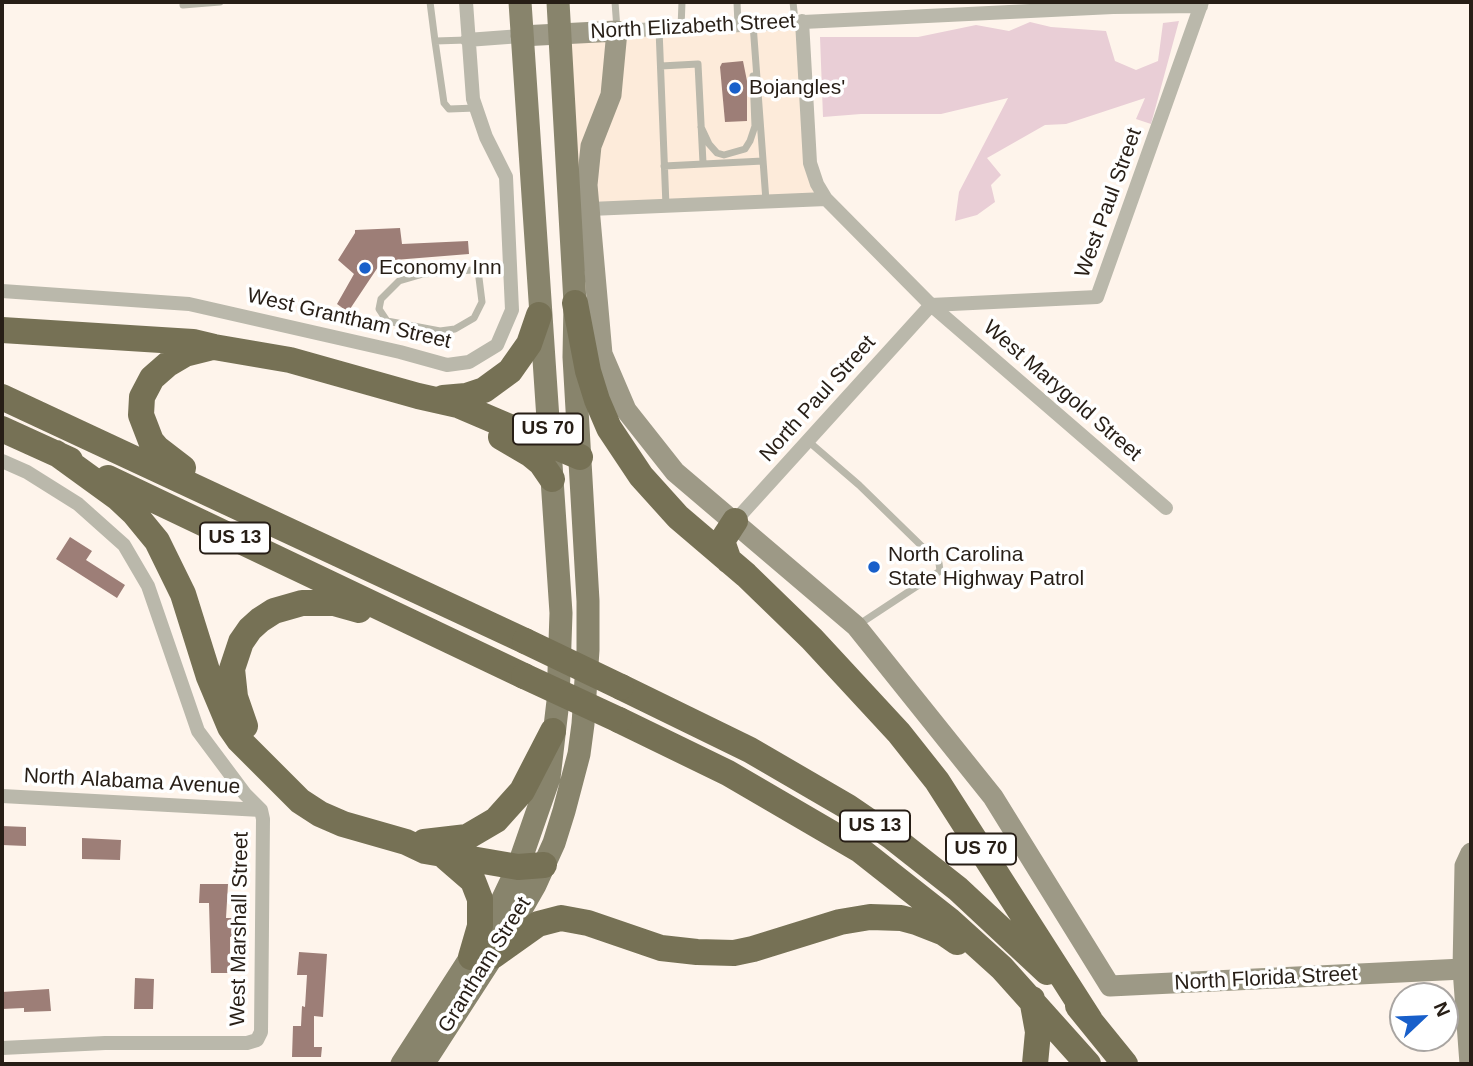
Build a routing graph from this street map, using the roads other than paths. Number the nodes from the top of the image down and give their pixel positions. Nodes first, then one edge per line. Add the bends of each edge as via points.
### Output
1 (220, 2) edge
2 (430, 2) edge
3 (467, 2) edge
4 (520, 2) edge
5 (558, 2) edge
6 (615, 2) edge
7 (682, 2) edge
8 (737, 2) edge
9 (793, 2) edge
10 (1113, 4) edge
11 (1201, 4) edge
12 (183, 5) dead end
13 (799, 21) junction
14 (738, 24) junction
15 (753, 24) junction
16 (681, 27) junction
17 (659, 29) junction
18 (617, 31) junction
19 (560, 33) junction
20 (522, 36) junction
21 (467, 40) junction
22 (435, 41) junction
23 (661, 66) junction
24 (756, 67) junction
25 (475, 108) junction
26 (701, 127) junction
27 (764, 162) junction
28 (703, 163) junction
29 (664, 166) junction
30 (826, 199) junction
31 (766, 202) junction
32 (666, 206) junction
33 (590, 209) junction
34 (510, 267) junction
35 (478, 270) junction
36 (2, 291) edge
37 (575, 303) junction
38 (932, 305) junction
39 (539, 315) junction
40 (2, 330) edge
41 (214, 347) junction
42 (418, 396) junction
43 (2, 397) edge
44 (2, 429) edge
45 (808, 441) junction
46 (549, 442) junction
47 (56, 453) junction
48 (580, 457) junction
49 (2, 461) edge
50 (552, 479) junction
51 (220, 498) junction
52 (1166, 508) dead end
53 (735, 520) junction
54 (730, 561) junction
55 (413, 622) junction
56 (856, 626) junction
57 (553, 731) junction
58 (259, 760) junction
59 (2, 796) edge
60 (261, 810) junction
61 (406, 842) junction
62 (442, 854) junction
63 (1468, 859) edge
64 (531, 866) junction
65 (482, 957) junction
66 (1002, 968) junction
67 (1463, 969) junction
68 (1032, 999) junction
69 (1090, 1020) junction
70 (2, 1048) edge
71 (1083, 1058) edge
72 (402, 1064) edge
73 (423, 1064) edge
74 (1035, 1064) edge
75 (1125, 1064) edge
76 (1470, 1064) edge

1 - 12 lane
2 - 22 lane
3 - 21 street, West Grantham Street
4 - 20 main road, US 70
5 - 19 main road
6 - 18 lane
7 - 16 lane
8 - 14 lane
9 - 13 lane
10 - 11 street, North Elizabeth Street
10 - 13 street, North Elizabeth Street
11 - 38 street, West Paul Street via 1097,297
13 - 15 street, North Elizabeth Street
13 - 30 street via 810,163
14 - 15 street, North Elizabeth Street
14 - 16 street, North Elizabeth Street
15 - 24 lane
16 - 17 street, North Elizabeth Street
17 - 18 street, North Elizabeth Street
17 - 23 lane
18 - 19 street, North Elizabeth Street
18 - 33 street via 611,95 591,146
19 - 20 street, North Elizabeth Street
19 - 37 main road
20 - 21 street
20 - 39 main road, US 70
21 - 22 lane
21 - 25 street, West Grantham Street
22 - 25 lane via 444,103 449,109
23 - 26 lane via 698,64
23 - 29 lane
24 - 26 lane via 755,126 745,149 717,153
24 - 27 lane
25 - 34 street, West Grantham Street via 506,177
26 - 28 lane
27 - 28 lane
27 - 31 lane
28 - 29 lane
29 - 32 lane
30 - 31 street
30 - 38 street, West Marygold Street
31 - 32 street
32 - 33 street
33 - 53 street via 602,354 626,410 675,472
34 - 35 lane
34 - 36 street, West Grantham Street via 512,310 497,345 469,362 447,365 189,304
35 - 35 lane via 423,274 399,281 381,299 379,309 387,321 440,331 455,329 474,318 482,302
37 - 48 main road
37 - 54 highway via 597,400 625,454 659,498
38 - 45 street, North Paul Street
38 - 52 street, West Marygold Street
39 - 42 highway via 520,359 499,381 466,396
39 - 46 main road, US 70
40 - 41 highway
41 - 42 highway via 290,360
41 - 51 highway via 185,354 158,372 142,397 141,415 156,448
42 - 46 highway via 458,404
42 - 50 highway via 521,448 541,463
43 - 51 highway, US 13
44 - 47 highway, US 13
45 - 53 street, North Paul Street
45 - 56 lane via 939,563 940,572
46 - 48 highway
46 - 50 main road, US 70
47 - 55 highway, US 13
47 - 58 highway via 118,498 157,541 183,594 226,719
48 - 64 main road via 588,601 579,754 554,843
49 - 60 street, West Marshall Street via 78,504 124,545 148,586 198,732
50 - 57 main road, US 70 via 561,645
51 - 69 highway, US 13, bridge via 750,750 848,807 958,889
53 - 54 highway via 722,541
53 - 56 street
54 - 69 highway, US 70 via 859,687 937,781
55 - 58 highway via 320,601 289,606 260,620 241,642 232,669 235,697
55 - 66 highway, US 13, bridge via 729,773 860,850
56 - 67 street, North Florida Street via 993,797 1110,986
57 - 61 highway via 522,791 496,820 467,837
57 - 64 main road via 549,778
58 - 61 highway via 300,801 320,814
59 - 60 street, North Alabama Avenue
60 - 70 street, West Marshall Street via 261,1032 257,1040
61 - 62 highway
62 - 64 highway
62 - 65 highway via 473,881 480,899
63 - 67 street
64 - 65 main road, Grantham Street via 527,899
65 - 66 highway via 538,923 561,918 661,948 734,953 840,922 885,917 930,927
65 - 72 main road, Grantham Street
65 - 73 main road, Grantham Street
66 - 68 highway, US 13
67 - 76 street
68 - 71 highway, US 13
68 - 74 highway via 1038,1032
69 - 75 highway, US 13
71 - 74 highway via 1049,1049

